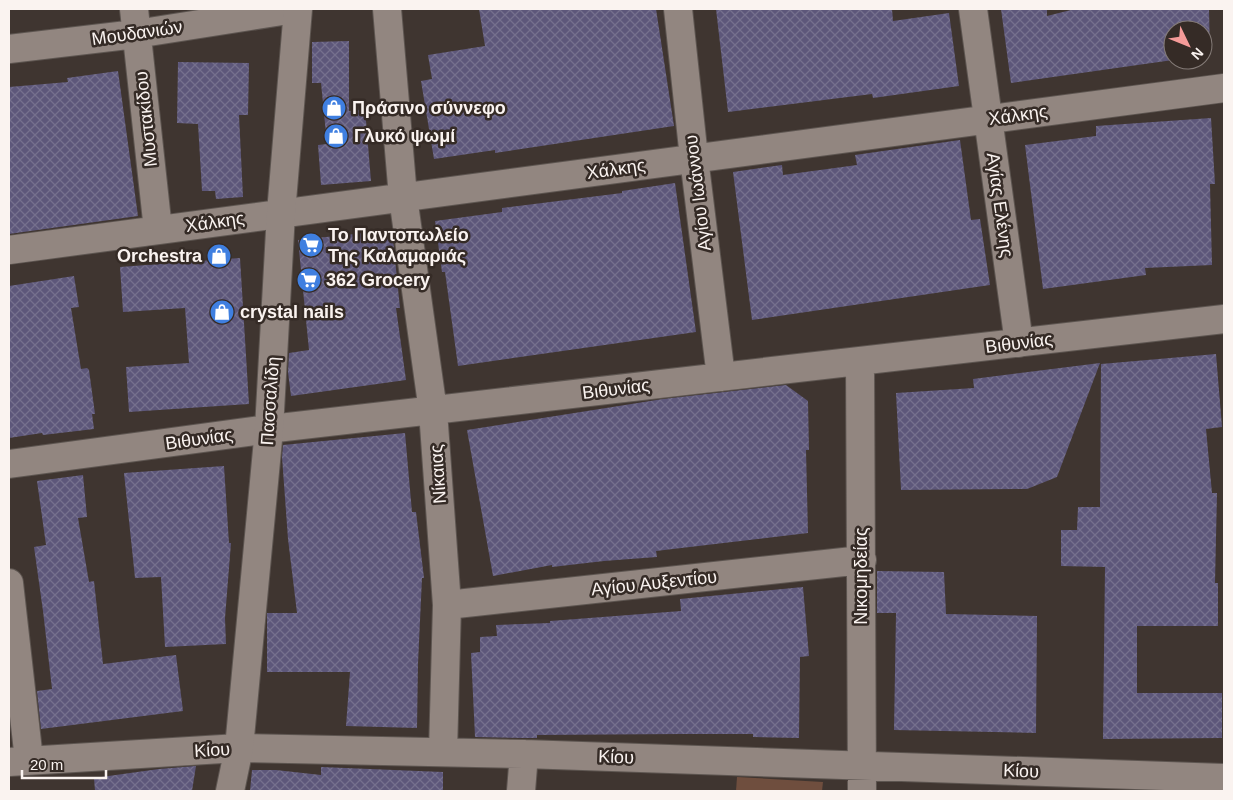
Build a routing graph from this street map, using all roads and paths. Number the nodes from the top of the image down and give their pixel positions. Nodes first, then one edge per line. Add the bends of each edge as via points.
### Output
1 (297, 9) edge
2 (387, 9) edge
3 (678, 9) edge
4 (973, 9) edge
5 (135, 21) edge
6 (9, 49) edge
7 (1224, 88) edge
8 (988, 119) junction
9 (694, 158) junction
10 (403, 197) junction
11 (281, 214) junction
12 (158, 230) junction
13 (9, 250) edge
14 (1224, 319) edge
15 (1019, 343) junction
16 (860, 361) junction
17 (721, 377) junction
18 (433, 411) junction
19 (269, 429) junction
20 (9, 464) edge
21 (862, 560) junction
22 (9, 583) edge
23 (447, 606) junction
24 (239, 748) junction
25 (442, 752) junction
26 (524, 754) junction
27 (19, 761) edge
28 (1224, 778) edge
29 (862, 779) edge
30 (230, 791) edge
31 (522, 791) edge

1 - 5 street, Μουδανιών
1 - 11 street, Πασσαλίδη
2 - 10 street, Νίκαιας
3 - 9 street, Αγίου Ιωάννου
4 - 8 street, Αγίας Ελένης
5 - 6 street, Μουδανιών
5 - 12 street, Μυστακίδου
7 - 8 street, Χάλκης
8 - 9 street, Χάλκης
8 - 15 street, Αγίας Ελένης
9 - 10 street, Χάλκης
9 - 17 street, Αγίου Ιωάννου
10 - 11 street, Χάλκης
10 - 18 street, Νίκαιας
11 - 12 street, Χάλκης
11 - 19 street, Πασσαλίδη
12 - 13 street, Χάλκης
14 - 15 street, Βιθυνίας
15 - 16 street, Βιθυνίας
16 - 17 street, Βιθυνίας
16 - 21 street, Νικομηδείας
17 - 18 street, Βιθυνίας
18 - 19 street, Βιθυνίας
18 - 23 street, Νίκαιας
19 - 20 street, Βιθυνίας
19 - 24 street, Πασσαλίδη
21 - 23 street, Αγίου Αυξεντίου
21 - 29 street, Νικομηδείας
22 - 27 street
23 - 25 street, Νίκαιας
24 - 25 street, Κίου
24 - 27 street, Κίου
24 - 30 street, Πασσαλίδη
25 - 26 street, Κίου
26 - 29 street, Κίου
26 - 31 street
28 - 29 street, Κίου

